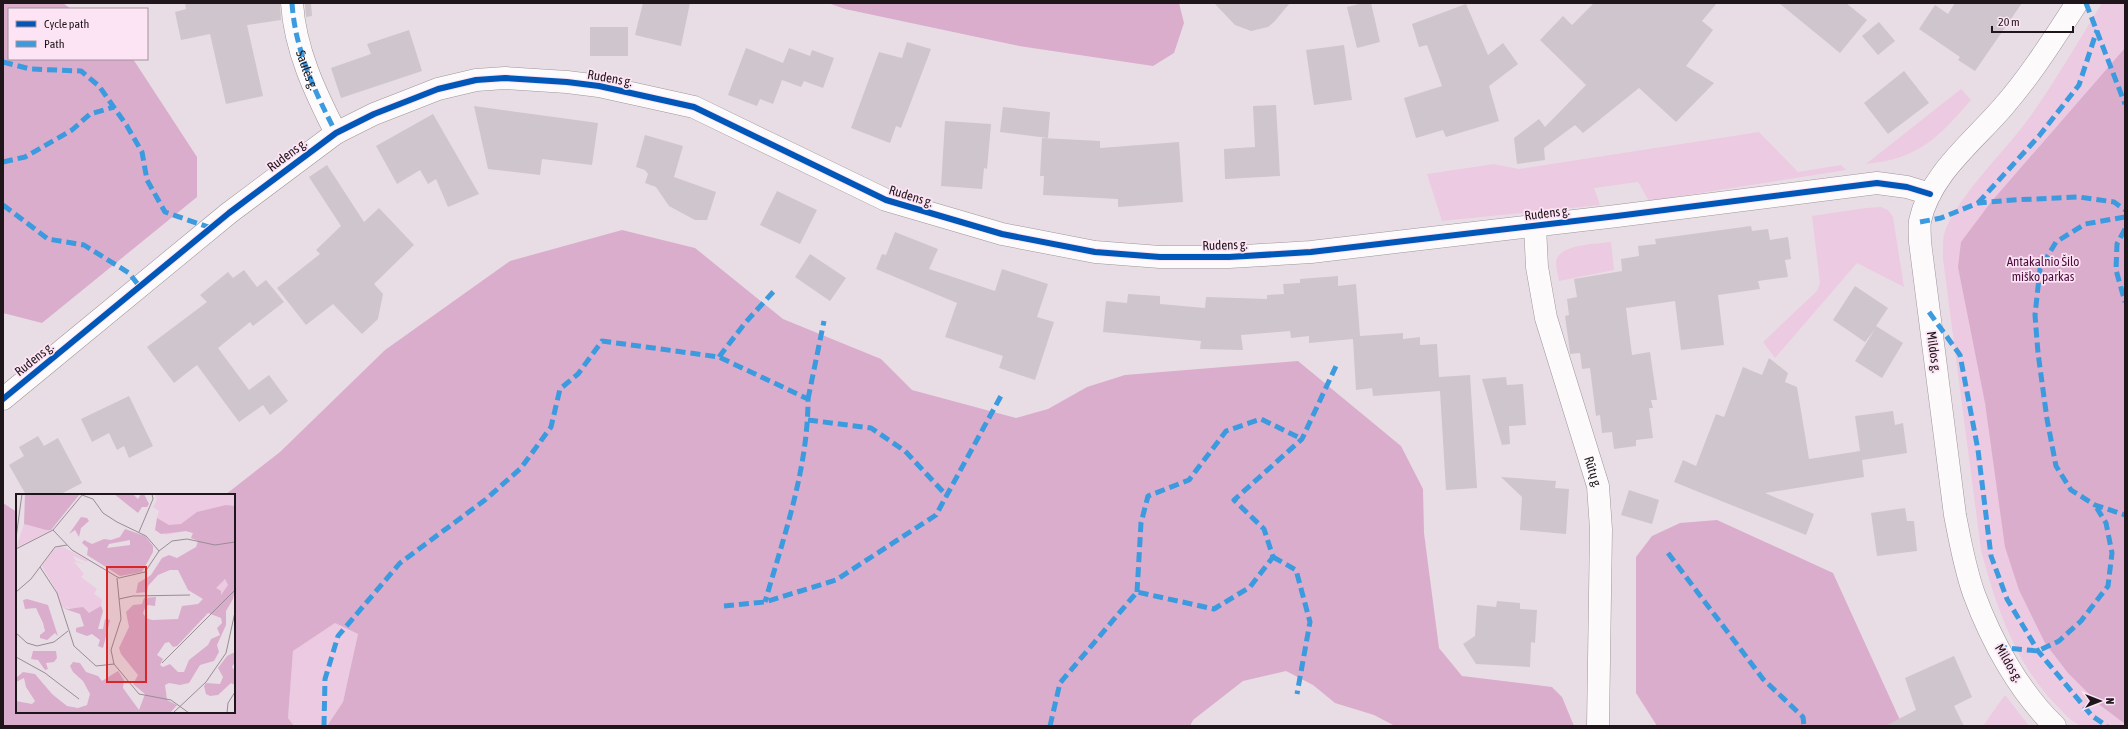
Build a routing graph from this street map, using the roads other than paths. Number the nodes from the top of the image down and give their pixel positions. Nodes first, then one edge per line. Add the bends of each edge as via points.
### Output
1 (292, 3) edge
2 (2077, 3) edge
3 (336, 133) junction
4 (1930, 194) junction
5 (1535, 226) junction
6 (3, 399) edge
7 (1598, 726) edge
8 (2055, 726) edge

1 - 3 street, Saulės g. via 292,17 306,72
2 - 4 street, Mildos g. via 2038,63 2003,107 1949,166
3 - 5 street, Rudens g. via 374,114 438,89 476,80 535,79 599,86 694,107 886,200 1002,234 1095,252 1160,257 1303,253
3 - 6 street, Rudens g. via 229,213
4 - 5 street, Rudens g. via 1877,183
4 - 8 street, Mildos g. via 1920,222 1920,242 1962,553 1974,594 1997,647 2034,703
5 - 7 street, Rūtų g. via 1537,267 1546,318 1598,486 1601,530

